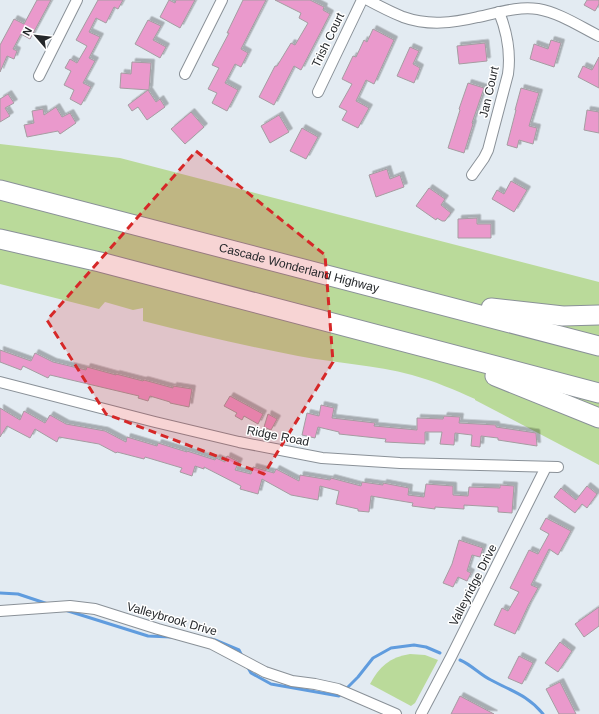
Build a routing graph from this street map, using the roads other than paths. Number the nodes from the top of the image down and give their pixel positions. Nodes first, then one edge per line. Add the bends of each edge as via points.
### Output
1 (76, 0) edge
2 (222, 0) edge
3 (362, 0) edge
4 (368, 0) edge
5 (499, 12) junction
6 (599, 36) edge
7 (186, 74) dead end
8 (39, 76) dead end
9 (318, 92) dead end
10 (472, 174) dead end
11 (0, 190) edge
12 (0, 239) edge
13 (421, 299) junction
14 (599, 316) edge
15 (599, 346) edge
16 (427, 348) junction
17 (0, 382) edge
18 (599, 393) edge
19 (599, 418) edge
20 (546, 467) junction
21 (558, 467) dead end
22 (0, 611) edge
23 (396, 714) edge
24 (421, 714) edge

1 - 8 street
2 - 7 street
3 - 9 street, Trish Court
4 - 5 street via 402,17 437,24
5 - 6 street via 517,9 539,10 559,16
5 - 10 street, Jan Court via 508,42 508,74 488,150
11 - 13 highway, Cascade Wonderland Highway
12 - 16 highway via 100,262
13 - 14 highway via 563,316
13 - 15 highway, Cascade Wonderland Highway
16 - 18 highway
16 - 19 highway
17 - 20 street, Ridge Road via 239,442 322,458
20 - 21 street, Ridge Road
20 - 24 street, Valleyridge Drive
22 - 23 street, Valleybrook Drive via 70,606 90,608 212,644 265,672 292,681 338,689

